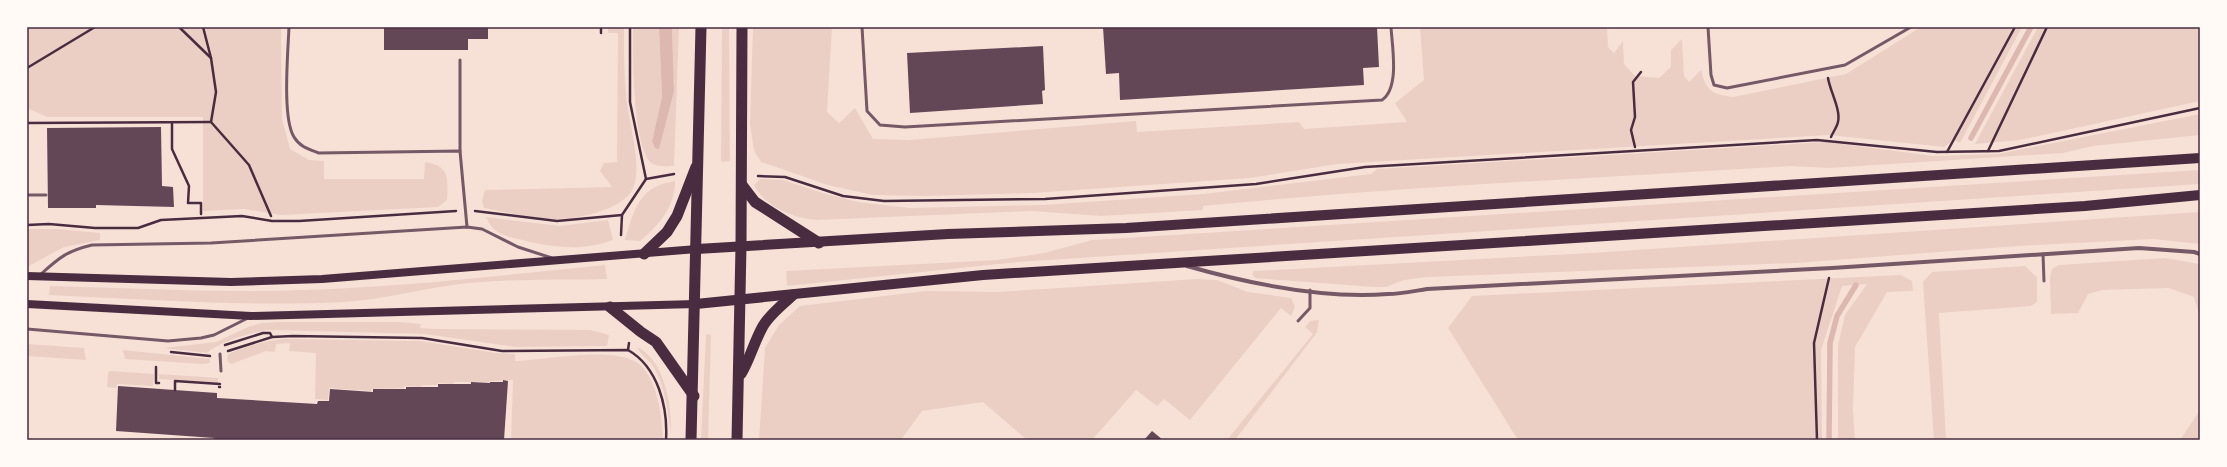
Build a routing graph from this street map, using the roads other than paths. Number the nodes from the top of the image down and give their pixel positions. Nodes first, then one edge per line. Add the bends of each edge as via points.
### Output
1 (288, 27) edge
2 (701, 27) edge
3 (742, 27) edge
4 (862, 27) edge
5 (1392, 27) edge
6 (1708, 27) edge
7 (1911, 27) edge
8 (460, 60) dead end
9 (460, 151) junction
10 (699, 158) junction
11 (2200, 158) edge
12 (742, 185) junction
13 (27, 195) edge
14 (46, 195) dead end
15 (2200, 195) edge
16 (467, 227) junction
17 (819, 243) junction
18 (741, 246) junction
19 (697, 249) junction
20 (644, 254) junction
21 (2043, 254) junction
22 (2200, 254) edge
23 (558, 259) junction
24 (1173, 262) junction
25 (27, 276) edge
26 (39, 277) junction
27 (2044, 281) dead end
28 (1310, 290) junction
29 (793, 295) junction
30 (741, 300) junction
31 (27, 304) edge
32 (696, 304) junction
33 (610, 307) junction
34 (251, 316) junction
35 (1298, 321) dead end
36 (27, 329) edge
37 (220, 354) road end
38 (221, 372) dead end
39 (739, 377) junction
40 (694, 396) junction
41 (691, 440) edge
42 (737, 440) edge

1 - 9 lane via 288,120 294,136 304,148 319,153
2 - 10 highway
3 - 12 highway
4 - 5 lane via 867,111 880,125 905,127 1382,100 1387,96 1393,82
6 - 7 lane via 1714,85 1727,88 1845,65
8 - 9 lane
9 - 16 lane
10 - 19 highway
10 - 20 highway via 677,216 667,232
11 - 17 main road via 1126,228 948,234
12 - 17 highway via 755,202
12 - 18 highway
13 - 14 lane
15 - 24 main road via 2085,206
16 - 23 lane via 482,229 518,247
16 - 26 lane via 211,243 92,245 61,256
17 - 18 main road
18 - 19 main road
18 - 30 highway
19 - 20 main road
19 - 32 highway
20 - 23 main road
21 - 22 street via 2139,248
21 - 27 lane
21 - 28 street via 1832,268 1435,288 1388,294 1336,294
23 - 26 main road via 408,274 322,279 231,282
24 - 28 street via 1277,287
24 - 29 main road via 983,275
25 - 26 main road
28 - 35 lane via 1310,308
29 - 30 main road
29 - 39 highway via 764,325
30 - 32 main road
30 - 39 highway
31 - 34 main road
32 - 33 main road
32 - 40 highway
33 - 34 main road
33 - 40 highway via 656,342
34 - 36 lane via 214,335 168,341
37 - 38 lane
39 - 42 highway
40 - 41 highway

